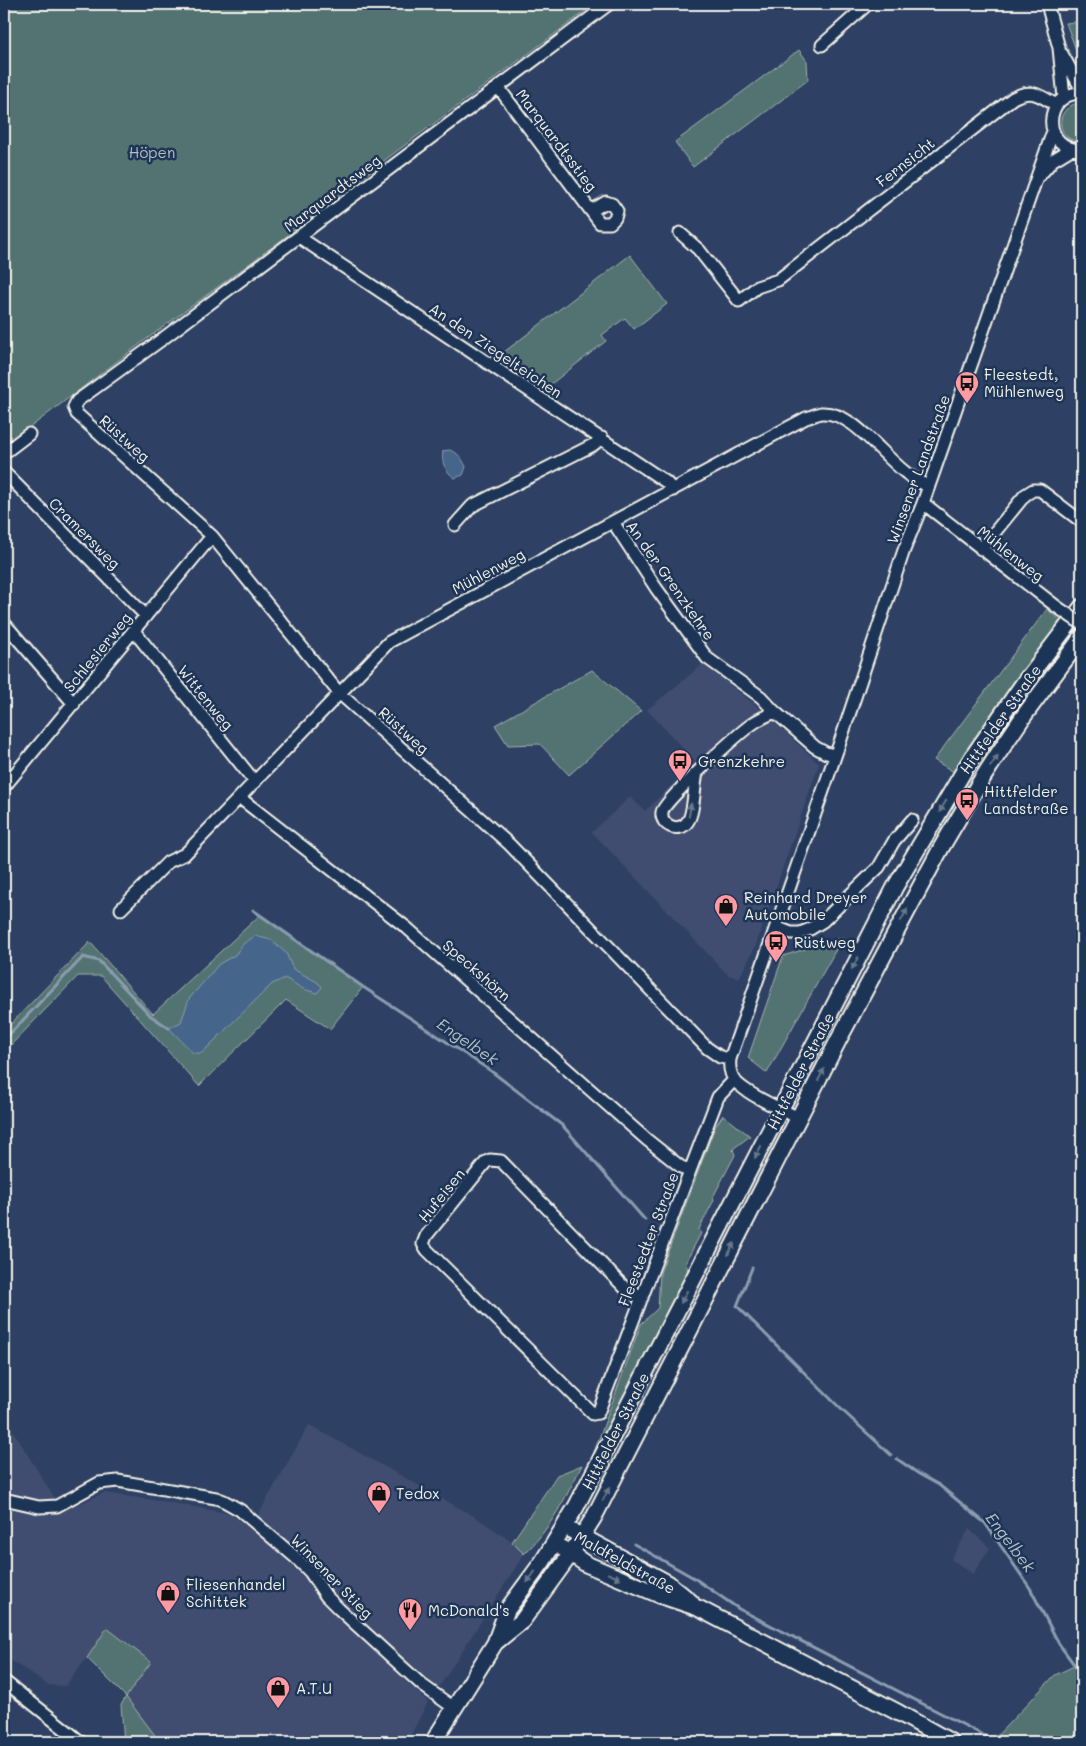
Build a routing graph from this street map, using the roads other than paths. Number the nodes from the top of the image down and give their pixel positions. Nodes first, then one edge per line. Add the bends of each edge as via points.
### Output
1 (609, 4) edge
2 (868, 4) edge
3 (1047, 4) edge
4 (822, 45) dead end
5 (1059, 48) junction
6 (498, 87) junction
7 (1082, 92) edge
8 (1060, 101) junction
9 (1053, 131) junction
10 (1077, 150) edge
11 (1037, 178) junction
12 (591, 211) dead end
13 (680, 234) dead end
14 (299, 237) junction
15 (74, 407) joint
16 (29, 434) dead end
17 (602, 438) junction
18 (4, 453) edge
19 (4, 472) edge
20 (929, 486) junction
21 (673, 490) junction
22 (923, 503) junction
23 (613, 522) junction
24 (1082, 522) edge
25 (455, 525) dead end
26 (212, 536) junction
27 (981, 549) junction
28 (1082, 607) edge
29 (146, 616) junction
30 (4, 623) edge
31 (1076, 623) edge
32 (134, 631) junction
33 (1082, 638) edge
34 (340, 693) junction
35 (74, 704) junction
36 (775, 712) junction
37 (835, 755) junction
38 (4, 769) edge
39 (697, 773) junction
40 (255, 782) junction
41 (7, 783) edge
42 (240, 798) junction
43 (912, 820) dead end
44 (121, 909) dead end
45 (776, 927) junction
46 (730, 1059) junction
47 (734, 1080) junction
48 (781, 1109) junction
49 (799, 1118) junction
50 (689, 1170) junction
51 (642, 1298) junction
52 (598, 1414) joint
53 (4, 1499) edge
54 (559, 1537) junction
55 (583, 1537) junction
56 (570, 1555) junction
57 (698, 1608) junction
58 (495, 1642) junction
59 (4, 1681) edge
60 (454, 1708) junction
61 (81, 1742) edge
62 (433, 1742) edge
63 (952, 1742) edge

1 - 6 street, Marquardtsweg
2 - 4 street
3 - 5 street, Winsener Landstraße
5 - 7 street, Winsener Landstraße
5 - 8 street, Winsener Landstraße
6 - 12 street, Marquardtsstieg
6 - 14 street, Marquardtsweg
7 - 8 street, Winsener Landstraße
8 - 9 street, Winsener Landstraße via 1052,113
8 - 13 street, Fernsicht via 1033,93 1013,98 778,280 757,288 739,301 699,250
9 - 10 street, Winsener Landstraße via 1057,139
9 - 11 street, Winsener Landstraße
10 - 11 street, Winsener Landstraße via 1053,160
11 - 20 street, Winsener Landstraße
14 - 15 street, Marquardtsweg via 77,401
14 - 17 street, An den Ziegelteichen
15 - 26 street, Rüstweg via 77,414
16 - 18 street
17 - 21 street, An den Ziegelteichen
17 - 25 street via 472,506
19 - 29 street, Cramersweg
20 - 21 street, Mühlenweg via 912,480 853,425 839,417 821,413
20 - 22 street, Winsener Landstraße
21 - 23 street, Mühlenweg
22 - 27 street, Mühlenweg
22 - 37 street, Winsener Landstraße
23 - 34 street, Mühlenweg via 389,642
23 - 36 street, An der Grenzkehre via 707,658 761,697
24 - 27 street via 1040,490 1033,490 1025,495
26 - 29 street, Schlesierweg
26 - 34 street, Rüstweg
27 - 31 street, Mühlenweg, bridge
28 - 31 main road
29 - 32 street, Schlesierweg
30 - 35 street
31 -> 48 main road, Hittfelder Straße via 1007,706 966,768 895,888
32 - 35 street, Schlesierweg
32 - 40 street, Wittenweg
49 -> 33 main road, Hittfelder Straße via 913,898 966,804 1023,718
34 - 40 street, Mühlenweg
34 - 46 street, Rüstweg via 509,844 707,1048
35 - 41 street, Schlesierweg
36 - 37 street via 814,747
36 - 39 street via 753,723
37 - 45 street
38 - 41 street
39 -> 39 street via 662,808 661,816 669,826 683,826 688,821
40 - 42 street, Mühlenweg
42 - 44 street, Mühlenweg via 185,854 168,862
42 - 50 street, Speckshörn via 407,928 646,1140
43 - 45 street via 894,841 879,867 823,921 800,933
45 - 46 street
46 - 47 street via 729,1069
47 - 48 street
47 - 50 street, Fleestedter Straße via 718,1097
48 - 49 street
48 -> 54 main road, Hittfelder Straße
55 -> 49 main road, Hittfelder Straße
50 - 51 street, Fleestedter Straße
51 - 52 street, Fleestedter Straße
51 - 52 street, Hufeisen via 627,1290 501,1161 486,1162 424,1240 427,1250 593,1414
53 - 60 street, Winsener Stieg via 39,1507 57,1506 99,1483 118,1481 224,1501 295,1557 339,1609 422,1685
54 - 55 main road, Maldfeldstraße via 571,1532
54 - 56 main road, Maldfeldstraße via 560,1545
54 -> 58 main road, Hittfelder Straße via 507,1610
55 - 56 main road, Hittfelder Straße
55 - 57 main road, Maldfeldstraße via 668,1582
56 -> 57 main road, Maldfeldstraße via 662,1596
56 - 58 main road, Hittfelder Straße via 522,1621
57 - 63 main road, Maldfeldstraße
58 - 60 main road
59 - 61 street
60 - 62 main road

